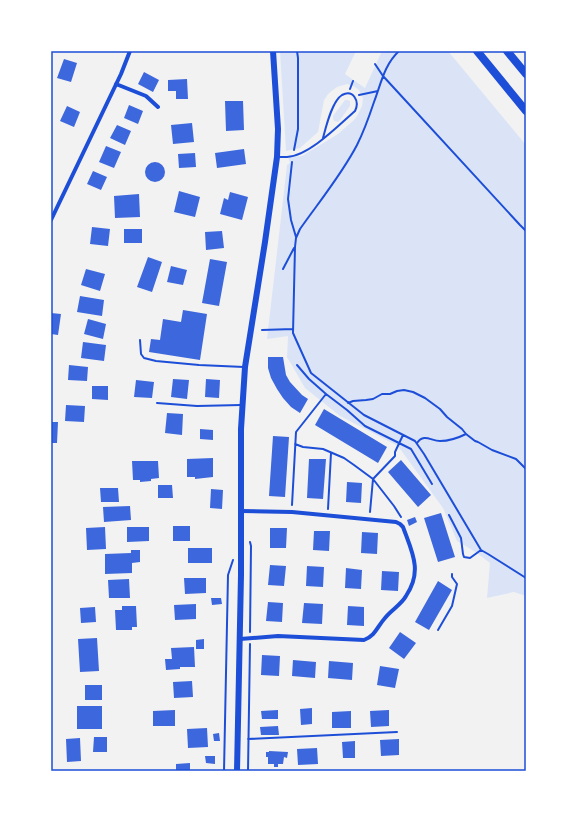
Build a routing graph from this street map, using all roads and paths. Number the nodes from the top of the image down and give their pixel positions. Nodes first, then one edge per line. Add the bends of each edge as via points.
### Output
1 (130, 51) edge
2 (273, 51) edge
3 (297, 51) edge
4 (399, 51) edge
5 (477, 51) edge
6 (507, 51) edge
7 (374, 64) dead end
8 (526, 74) edge
9 (383, 76) junction
10 (116, 84) junction
11 (378, 91) junction
12 (354, 96) junction
13 (158, 106) dead end
14 (526, 111) edge
15 (323, 138) junction
16 (293, 156) junction
17 (276, 157) junction
18 (51, 220) edge
19 (526, 231) edge
20 (296, 238) junction
21 (295, 247) junction
22 (283, 269) dead end
23 (293, 329) junction
24 (262, 330) dead end
25 (140, 340) dead end
26 (297, 365) dead end
27 (245, 367) junction
28 (326, 394) junction
29 (157, 403) dead end
30 (348, 403) junction
31 (242, 405) junction
32 (466, 434) junction
33 (403, 435) junction
34 (400, 443) junction
35 (416, 443) junction
36 (295, 444) junction
37 (331, 453) junction
38 (526, 468) edge
39 (372, 479) junction
40 (432, 484) dead end
41 (292, 502) dead end
42 (329, 506) dead end
43 (241, 511) junction
44 (449, 515) dead end
45 (370, 519) junction
46 (400, 524) junction
47 (251, 546) dead end
48 (481, 550) junction
49 (452, 574) dead end
50 (228, 575) dead end
51 (526, 578) edge
52 (438, 630) dead end
53 (250, 638) junction
54 (240, 639) junction
55 (397, 732) dead end
56 (248, 738) junction
57 (224, 771) edge
58 (237, 771) edge
59 (248, 771) edge

1 - 10 street
2 - 17 main road via 278,129
3 - 16 path via 298,130
4 - 9 path via 389,62
5 - 14 highway
6 - 8 highway
7 - 9 path
9 - 11 path
9 - 19 path
10 - 13 street via 146,96
10 - 18 street
11 - 12 path
11 - 20 path via 356,146 300,228
12 - 15 lane via 357,104 355,111
12 - 15 lane via 346,94 338,99 328,118
15 - 16 lane
16 - 17 lane
16 - 20 path via 288,199
17 - 27 main road
20 - 21 path
21 - 22 path
21 - 23 path
23 - 24 path
23 - 30 path via 312,373
25 - 27 lane via 141,354 144,358 200,365
26 - 28 path via 308,379
27 - 31 main road
28 - 34 path via 365,426
28 - 36 path via 296,432
29 - 31 lane via 197,406
30 - 32 path via 373,399 397,391 413,392 440,409
30 - 33 path via 364,415
31 - 43 main road
32 - 35 path via 441,441 423,438
32 - 38 path via 492,450 516,459
33 - 34 path
33 - 35 path
34 - 39 path via 394,452 395,456
34 - 40 path via 411,449
35 - 48 path
36 - 37 path
36 - 41 path
37 - 39 path via 344,458
37 - 42 path
39 - 45 path
39 - 46 path via 399,513 402,520
43 - 45 street via 292,512
43 - 54 main road
44 - 48 path via 461,538 464,557 470,558
45 - 46 street
46 - 53 street via 415,562 413,581 398,607 385,617 370,638
47 - 53 path
48 - 51 path
49 - 52 path via 457,584 454,597 450,611
50 - 57 path
53 - 54 street
53 - 56 path
54 - 58 main road
55 - 56 path
56 - 59 path

